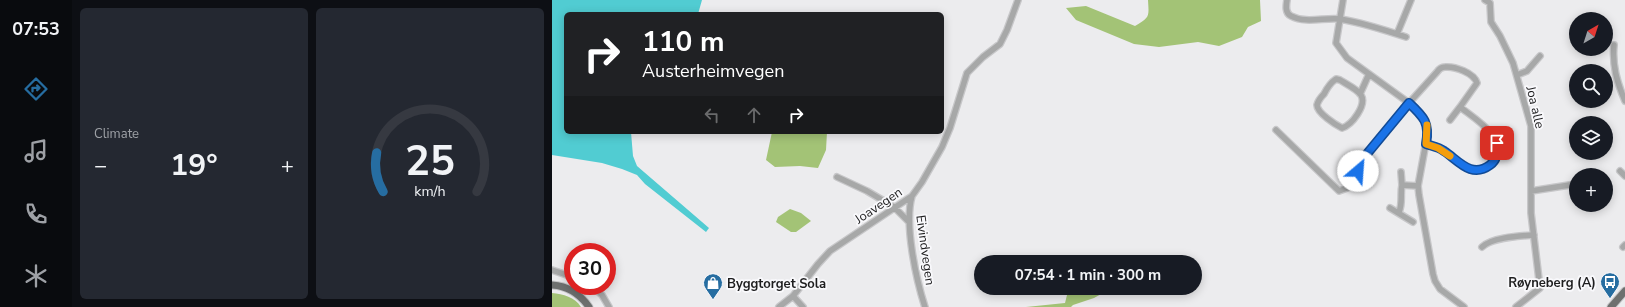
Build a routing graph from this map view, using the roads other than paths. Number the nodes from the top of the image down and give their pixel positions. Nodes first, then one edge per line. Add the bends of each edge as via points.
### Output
1 (1018, 0) edge
2 (1287, 0) edge
3 (1343, 0) edge
4 (1411, 0) edge
5 (1485, 0) edge
6 (1340, 19) junction
7 (1397, 34) junction
8 (1406, 37) dead end
9 (1614, 45) dead end
10 (1540, 56) dead end
11 (1369, 74) junction
12 (1517, 75) junction
13 (1360, 94) junction
14 (1625, 101) edge
15 (1409, 103) junction
16 (1460, 107) junction
17 (1450, 120) dead end
18 (1276, 130) dead end
19 (1426, 144) junction
20 (1620, 171) dead end
21 (1401, 172) dead end
22 (1625, 176) edge
23 (837, 177) dead end
24 (1402, 185) junction
25 (1569, 185) edge
26 (1418, 186) junction
27 (1531, 191) junction
28 (912, 196) junction
29 (894, 207) junction
30 (1390, 208) dead end
31 (1399, 212) junction
32 (909, 222) junction
33 (1413, 222) dead end
34 (1534, 235) junction
35 (1482, 247) dead end
36 (552, 270) edge
37 (564, 274) edge
38 (552, 285) edge
39 (1625, 291) edge
40 (602, 295) edge
41 (793, 296) junction
42 (589, 307) edge
43 (609, 307) edge
44 (779, 307) edge
45 (803, 307) edge
46 (925, 307) edge
47 (1464, 307) edge
48 (1516, 307) edge
49 (1611, 307) edge

1 - 28 street, Joavegen via 1000,44 967,73 942,147
2 - 6 street via 1286,10 1292,17 1309,20
3 - 6 street
4 - 7 street
5 - 12 street, Joa alle via 1490,3 1491,22
6 - 7 street
6 - 11 street via 1336,43 1347,58
7 - 8 street
9 - 14 street via 1615,72
10 - 12 street, Joa alle via 1527,71
11 - 13 street
11 - 15 street
12 - 27 street, Joa alle via 1531,126
13 - 13 street via 1362,98 1357,115 1348,126 1342,128 1336,126 1317,107 1321,97 1336,79
15 - 16 street via 1437,72 1447,67 1464,72 1476,80 1474,88
15 - 18 street via 1361,161 1356,181 1339,191
15 - 19 street via 1426,121
16 - 17 street
16 - 19 street via 1494,135 1497,150 1493,162 1482,170 1471,170 1444,151
19 - 26 street
20 - 22 street
21 - 24 street
23 - 29 street
24 - 26 street
24 - 31 street
25 - 27 street
26 - 47 street via 1433,274 1440,289
27 - 34 street, Joa alle
28 - 29 street, Joavegen
28 - 32 street, Eivindvegen
29 - 32 street
29 - 41 street, Joavegen via 830,251
30 - 31 street
31 - 33 street
32 - 46 street, Eivindvegen via 919,286
34 - 35 street via 1506,238
34 - 48 street, Joa alle via 1540,288
36 - 37 street
38 - 42 main road via 576,293
39 - 49 main road
40 - 43 street
41 - 44 street, Joavegen
41 - 45 street

